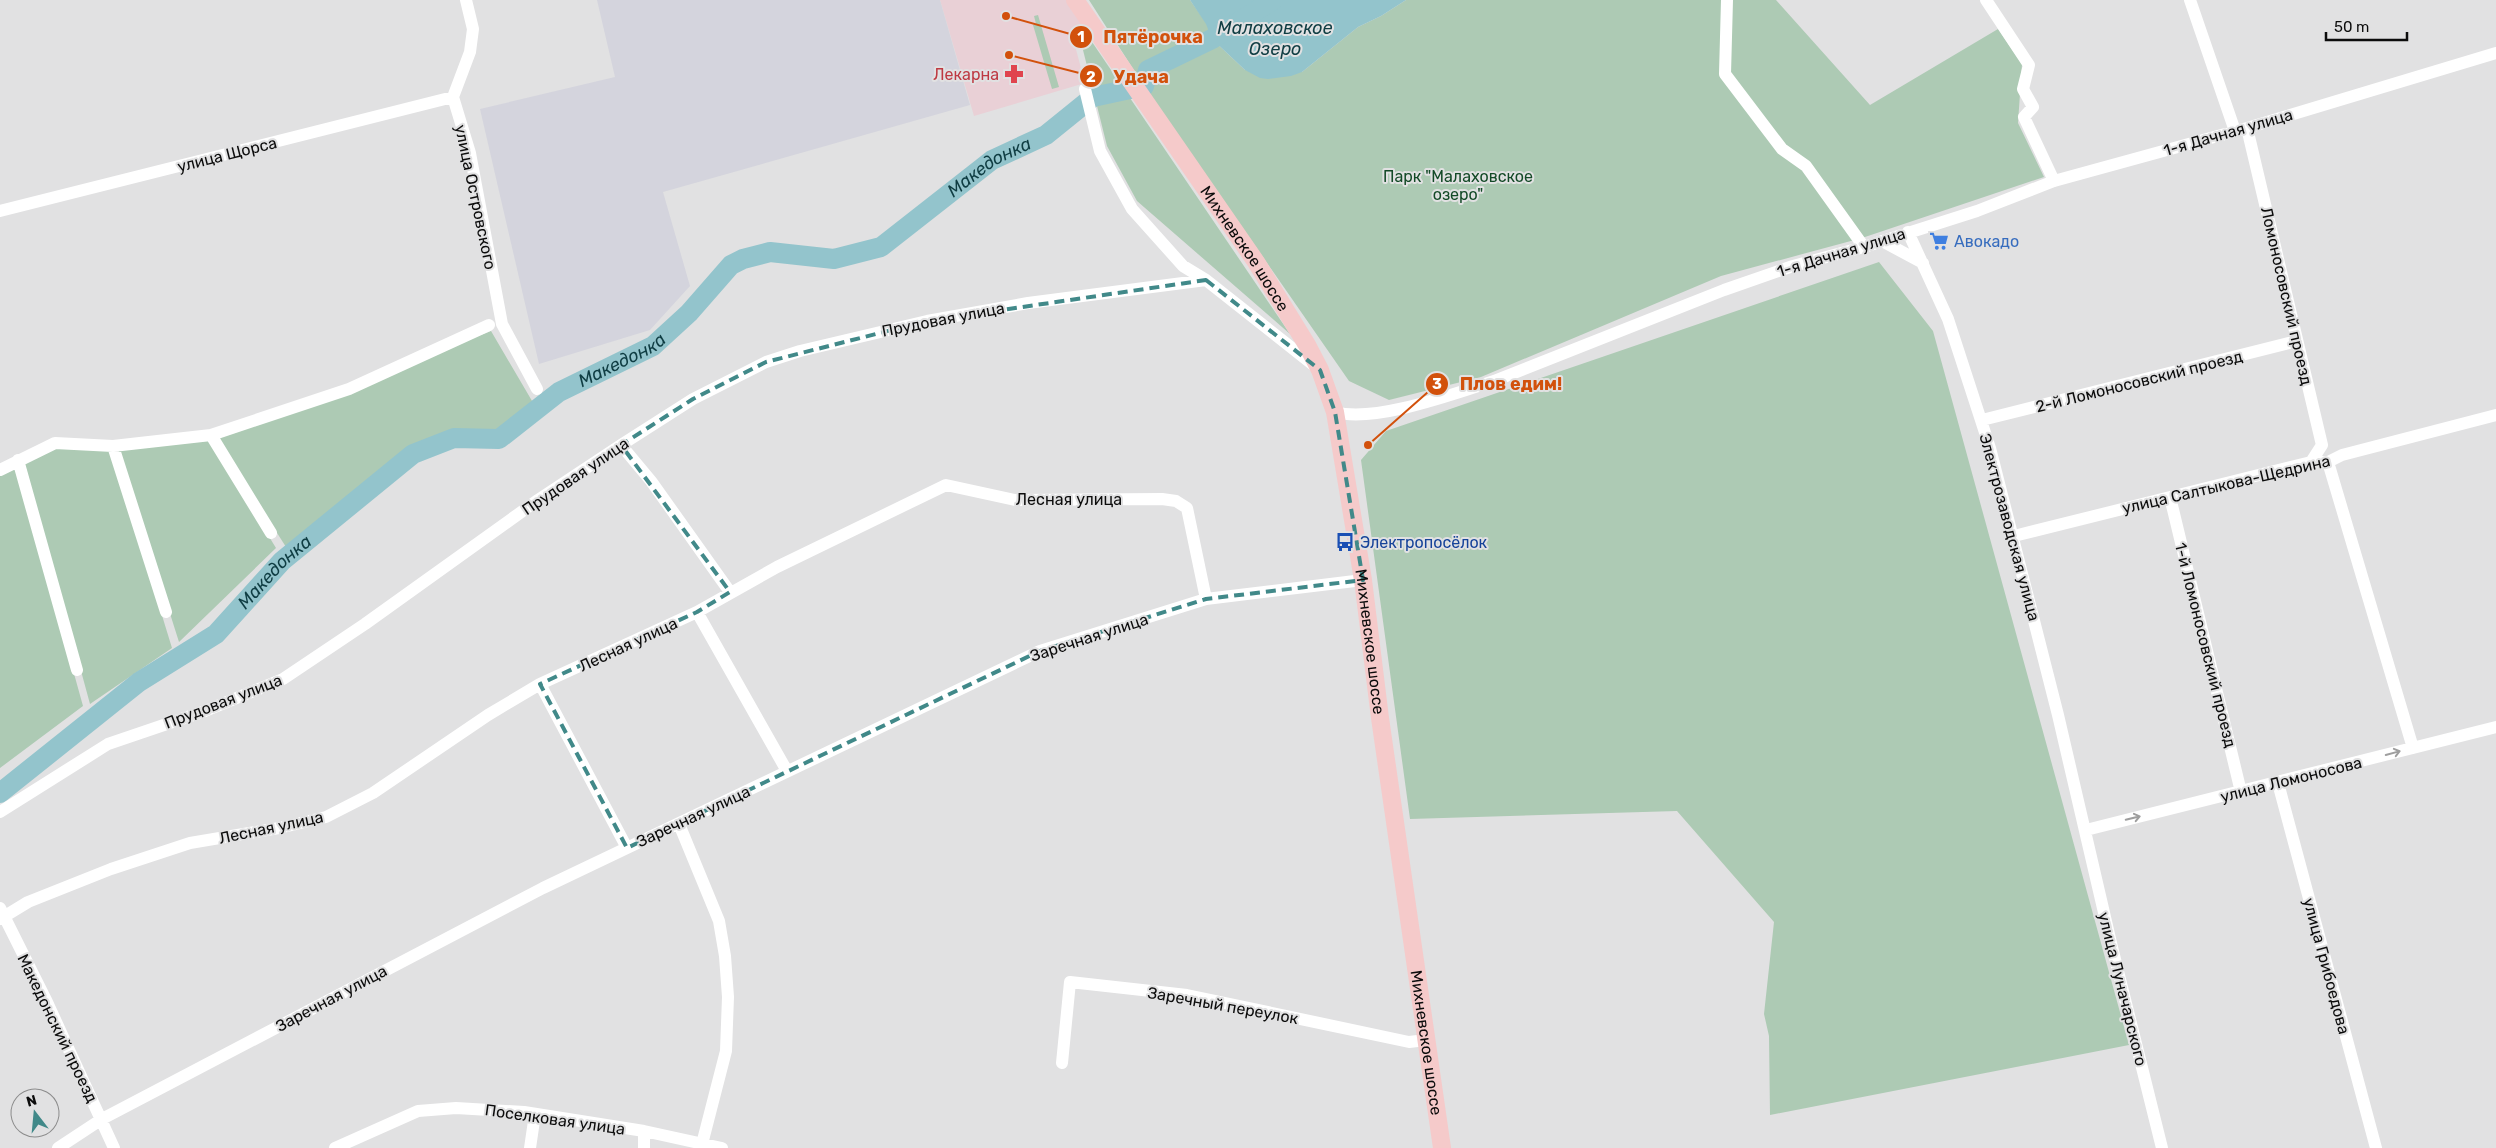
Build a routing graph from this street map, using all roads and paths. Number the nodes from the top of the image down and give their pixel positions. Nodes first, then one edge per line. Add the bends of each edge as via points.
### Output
1 (466, 0) edge
2 (1075, 0) edge
3 (1727, 0) edge
4 (1986, 0) edge
5 (2190, 0) edge
6 (2496, 53) edge
7 (1085, 89) dead end
8 (453, 98) junction
9 (2241, 129) junction
10 (2054, 180) junction
11 (0, 211) edge
12 (1908, 232) junction
13 (1882, 241) junction
14 (1864, 247) junction
15 (1922, 263) junction
16 (1206, 280) junction
17 (489, 325) dead end
18 (2297, 341) junction
19 (1320, 370) junction
20 (537, 389) dead end
21 (1335, 412) junction
22 (2496, 415) edge
23 (1982, 420) junction
24 (211, 435) junction
25 (2322, 444) junction
26 (621, 445) junction
27 (113, 446) junction
28 (2342, 455) junction
29 (18, 460) junction
30 (2311, 462) junction
31 (2328, 462) junction
32 (0, 470) edge
33 (2170, 497) junction
34 (271, 533) dead end
35 (2014, 536) junction
36 (1363, 580) junction
37 (730, 592) junction
38 (1206, 599) junction
39 (166, 612) dead end
40 (697, 612) junction
41 (77, 670) dead end
42 (540, 684) junction
43 (2496, 727) edge
44 (2413, 748) junction
45 (787, 771) junction
46 (2278, 783) junction
47 (2241, 792) junction
48 (0, 812) edge
49 (679, 824) junction
50 (2086, 830) junction
51 (627, 848) junction
52 (2, 915) edge
53 (1426, 1040) junction
54 (1062, 1063) dead end
55 (535, 1114) junction
56 (102, 1119) junction
57 (644, 1131) junction
58 (702, 1144) junction
59 (58, 1148) edge
60 (114, 1148) edge
61 (335, 1148) edge
62 (530, 1148) edge
63 (644, 1148) edge
64 (722, 1148) edge
65 (1442, 1148) edge
66 (2162, 1148) edge
67 (2376, 1148) edge

1 - 8 street via 473,30 470,52
2 - 19 main road, Михневское шоссе via 1256,262
3 - 14 street via 1725,74 1782,149 1806,166
4 - 10 street via 2029,65 2023,89 2033,107 2024,117
5 - 9 street, Ломоносовский проезд
6 - 9 street, 1-я Дачная улица
7 - 16 street via 1100,150 1132,209 1183,266
8 - 11 street, улица Щорса
8 - 20 street, улица Островского via 470,153 502,324
9 - 10 street, 1-я Дачная улица
9 - 18 street, Ломоносовский проезд
10 - 12 street, 1-я Дачная улица via 1977,211
12 - 13 street, 1-я Дачная улица
12 - 15 street, Электрозаводская улица
13 - 14 street, 1-я Дачная улица
13 - 15 street
14 - 21 street, 1-я Дачная улица via 1724,290 1469,389 1392,410 1347,415
15 - 23 street, Электрозаводская улица via 1948,318
16 - 19 street
16 - 26 street, Прудовая улица via 1019,304 927,321 793,353 752,368 693,399
17 - 24 street via 349,389
18 - 23 street, 2-й Ломоносовский проезд
18 - 25 street, Ломоносовский проезд
19 - 21 main road, Михневское шоссе
21 - 36 main road, Михневское шоссе
22 - 28 street, улица Салтыкова-Щедрина
23 - 35 street, Электрозаводская улица
24 - 27 street
24 - 34 street
25 - 28 street
25 - 30 street
26 - 37 street via 651,481
26 - 48 street, Прудовая улица via 283,679 205,711 108,744
27 - 29 street via 55,443
27 - 39 street
28 - 31 street, улица Салтыкова-Щедрина
29 - 32 street
29 - 41 street
30 - 31 street, улица Салтыкова-Щедрина
30 - 33 street, улица Салтыкова-Щедрина
31 - 44 street
33 - 35 street, улица Салтыкова-Щедрина
33 - 47 street, 1-й Ломоносовский проезд
35 - 50 street, Электрозаводская улица
36 - 38 street, Заречная улица
36 - 53 main road, Михневское шоссе
37 - 38 street, Лесная улица via 946,485 1015,500 1176,501 1188,508
37 - 40 street, Лесная улица
38 - 45 street, Заречная улица via 1040,651
40 - 42 street, Лесная улица
40 - 45 street
42 - 51 street
42 - 52 street, Лесная улица via 373,793 326,817 190,843 92,876
43 - 44 street, улица Ломоносова
46 -> 44 street, улица Ломоносова
45 - 49 street, Заречная улица
46 - 47 street, улица Ломоносова
46 - 67 street, улица Грибоедова
50 -> 47 street, улица Ломоносова
49 - 51 street, Заречная улица
49 - 58 street via 718,921 726,956 726,1051
50 - 66 street, улица Луначарского
51 - 56 street, Заречная улица via 354,985
52 - 56 street, Македонский проезд
53 - 54 street, Заречный переулок via 1409,1042 1187,995 1070,982
53 - 65 main road, Михневское шоссе
55 - 57 street, Поселковая улица
55 - 61 street, Поселковая улица via 456,1108 418,1111
55 - 62 street
56 - 59 street, Заречная улица
56 - 60 street, Македонский проезд
57 - 58 street, Поселковая улица
57 - 63 street
58 - 64 street, Поселковая улица

